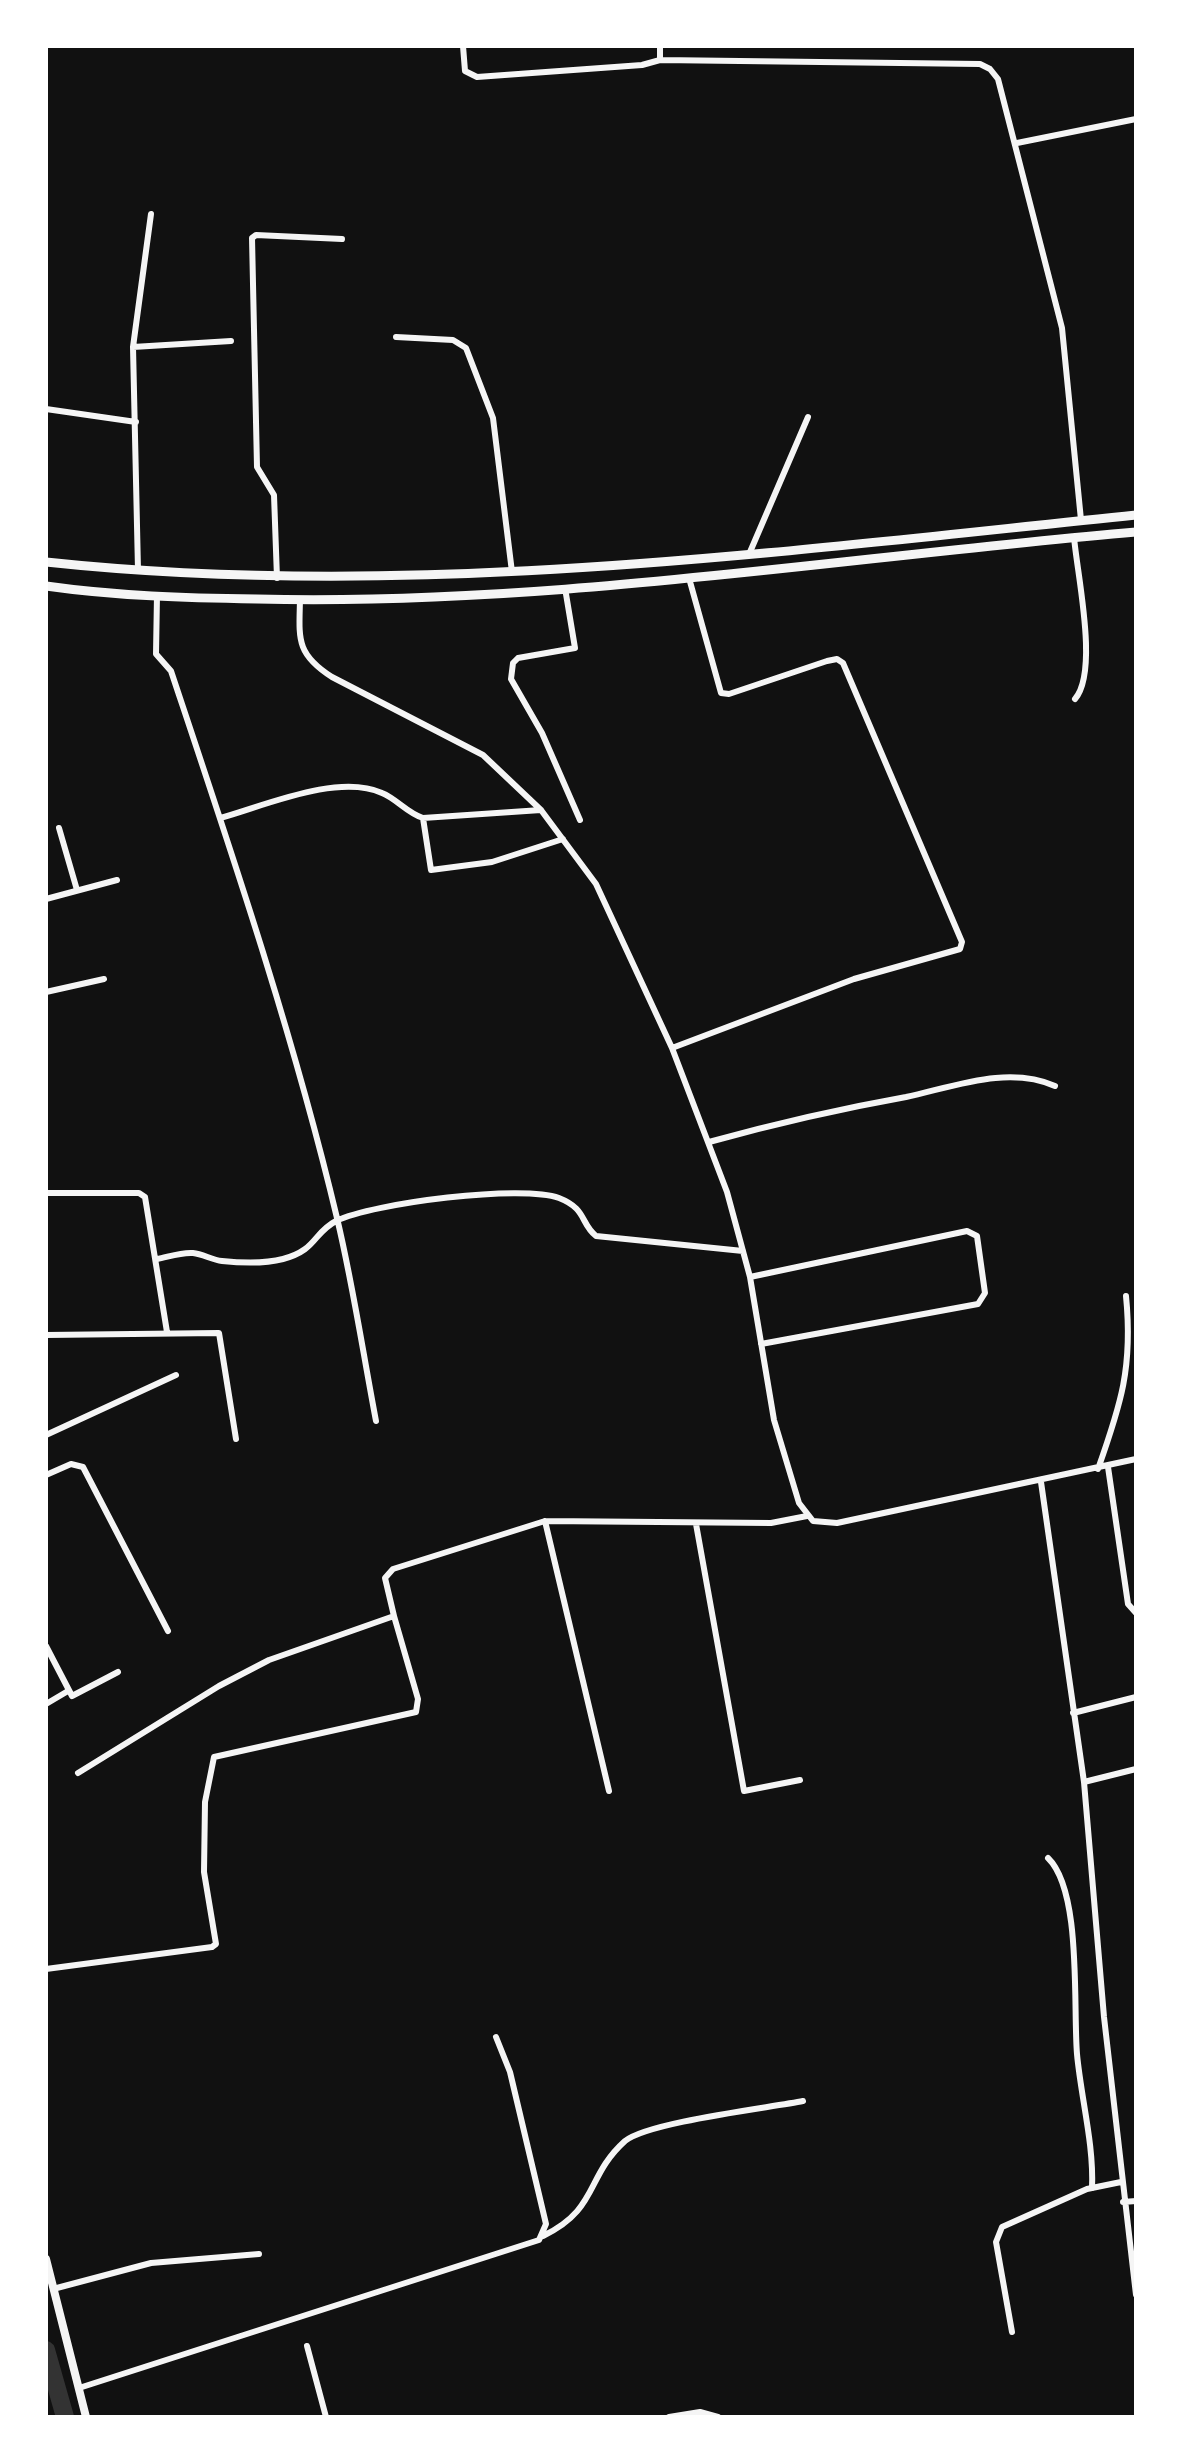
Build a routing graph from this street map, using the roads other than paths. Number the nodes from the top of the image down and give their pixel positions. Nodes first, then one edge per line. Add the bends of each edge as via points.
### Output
1 (463, 46) edge
2 (660, 46) edge
3 (660, 60) junction
4 (1136, 119) edge
5 (1017, 143) junction
6 (151, 214) dead end
7 (342, 239) dead end
8 (396, 337) dead end
9 (231, 341) dead end
10 (133, 347) junction
11 (46, 409) edge
12 (808, 417) dead end
13 (136, 422) junction
14 (1136, 515) edge
15 (1081, 520) junction
16 (1136, 532) edge
17 (1074, 537) junction
18 (750, 552) junction
19 (46, 562) edge
20 (138, 570) junction
21 (512, 572) junction
22 (277, 578) junction
23 (689, 578) junction
24 (46, 586) edge
25 (565, 588) junction
26 (157, 595) junction
27 (300, 600) junction
28 (1075, 699) dead end
29 (541, 810) junction
30 (220, 818) junction
31 (423, 818) junction
32 (580, 820) dead end
33 (59, 828) dead end
34 (563, 839) junction
35 (117, 880) dead end
36 (77, 890) junction
37 (46, 899) edge
38 (104, 979) dead end
39 (46, 992) edge
40 (672, 1048) junction
41 (1055, 1086) dead end
42 (709, 1142) junction
43 (46, 1193) edge
44 (338, 1220) junction
45 (743, 1251) junction
46 (157, 1259) junction
47 (750, 1277) junction
48 (1126, 1296) dead end
49 (167, 1332) junction
50 (46, 1335) edge
51 (761, 1344) junction
52 (176, 1375) dead end
53 (376, 1421) dead end
54 (46, 1435) edge
55 (236, 1439) dead end
56 (1136, 1459) edge
57 (1108, 1467) junction
58 (1098, 1469) junction
59 (46, 1475) edge
60 (1041, 1482) junction
61 (807, 1516) junction
62 (545, 1521) junction
63 (696, 1524) junction
64 (1136, 1613) edge
65 (394, 1616) junction
66 (168, 1631) dead end
67 (46, 1646) edge
68 (118, 1672) dead end
69 (68, 1691) junction
70 (1136, 1697) edge
71 (46, 1704) edge
72 (1073, 1713) junction
73 (1136, 1769) edge
74 (78, 1773) dead end
75 (800, 1780) dead end
76 (1084, 1782) junction
77 (609, 1791) dead end
78 (1048, 1858) dead end
79 (46, 1969) edge
80 (496, 2037) dead end
81 (803, 2101) dead end
82 (1121, 2182) junction
83 (1092, 2188) junction
84 (1136, 2201) edge
85 (1123, 2202) junction
86 (543, 2236) junction
87 (259, 2254) dead end
88 (46, 2259) edge
89 (53, 2289) junction
90 (1136, 2295) edge
91 (1012, 2332) dead end
92 (307, 2346) dead end
93 (79, 2388) junction
94 (86, 2417) edge
95 (326, 2417) edge
96 (669, 2417) edge
97 (718, 2417) edge

1 - 3 street via 465,71 477,77
2 - 3 street
3 - 5 street via 980,64 998,79
4 - 5 street
5 - 15 street via 1062,328
6 - 10 street
7 - 22 street via 252,238 257,467 274,495
8 - 21 street via 453,340 466,348 493,418
9 - 10 street
10 - 13 street
11 - 13 street
12 - 18 street
13 - 20 street
14 - 15 highway
15 - 18 highway
16 - 17 highway
17 - 23 highway
17 - 28 street via 1087,668
18 - 21 highway
19 - 20 highway
20 - 22 highway
21 - 22 highway
23 - 25 highway
23 - 40 street via 721,693 827,661 843,663 962,942 960,949 854,979
24 - 26 highway
25 - 27 highway via 450,598
25 - 32 street via 575,648 518,658 511,679 542,733
26 - 27 highway
26 - 30 street via 156,654 171,671
27 - 29 street via 299,639 310,661 483,755
29 - 31 street
29 - 34 street
30 - 31 street via 340,785 382,793
30 - 44 street
31 - 34 street via 431,870 492,862
33 - 36 street
34 - 40 street via 613,915
35 - 36 street
36 - 37 street
38 - 39 street
40 - 42 street
41 - 42 street via 1024,1078 973,1081
42 - 45 street
43 - 46 street via 139,1193 145,1197
44 - 45 street via 411,1201 541,1194 570,1204 596,1236
44 - 46 street via 307,1251 280,1260 221,1261 194,1253
44 - 53 street
45 - 47 street
46 - 49 street
47 - 51 street
47 - 51 street via 967,1231 977,1236 985,1293 978,1304
48 - 58 street via 1128,1375
49 - 50 street
49 - 55 street via 219,1333
51 - 61 street via 777,1430
52 - 54 street
56 - 57 street
57 - 58 street
57 - 64 street via 1128,1604
58 - 60 street
59 - 66 street via 76,1463 83,1467
60 - 61 street via 837,1523 823,1524
60 - 72 street
61 - 63 street via 780,1522
62 - 63 street
62 - 65 street via 388,1572
62 - 77 street
63 - 75 street via 744,1791
65 - 74 street via 269,1660
65 - 79 street via 418,1699 416,1712 214,1757 205,1802 204,1872 216,1944
67 - 69 street
68 - 69 street via 79,1695
69 - 71 street
70 - 72 street
72 - 76 street
73 - 76 street
76 - 82 street
78 - 83 street via 1061,1874 1071,1931 1077,2057
80 - 86 street via 510,2072 543,2210
81 - 86 street via 634,2135 601,2170 583,2208
82 - 83 street
82 - 85 street
83 - 91 street via 1002,2227 996,2242
84 - 85 street
85 - 90 street
86 - 93 street via 530,2245
87 - 89 street via 151,2263
88 - 89 main road
89 - 93 main road
92 - 95 street
93 - 94 main road
96 - 97 street via 700,2412

